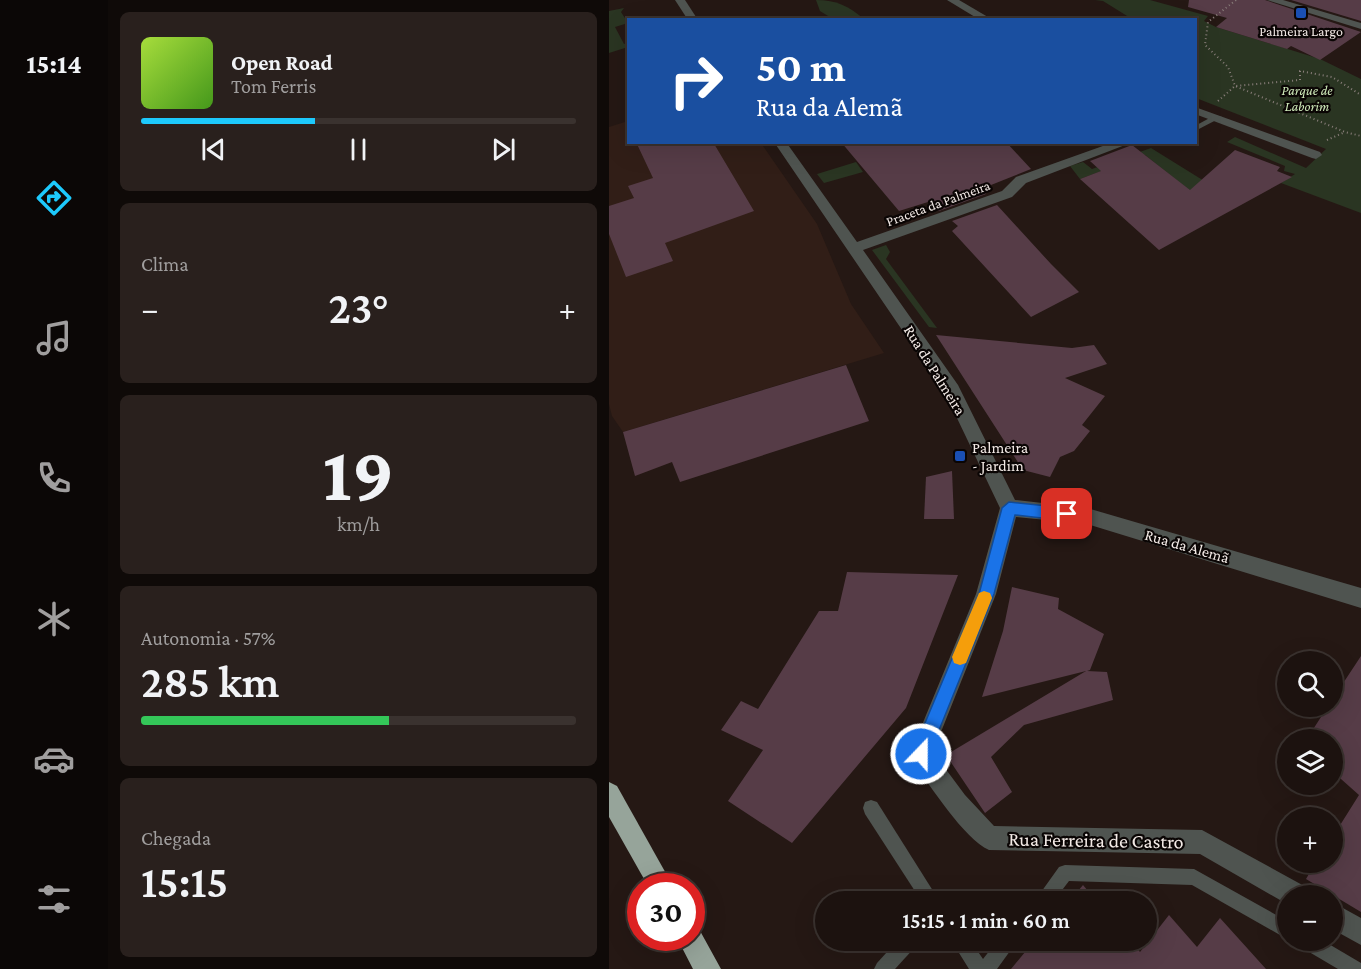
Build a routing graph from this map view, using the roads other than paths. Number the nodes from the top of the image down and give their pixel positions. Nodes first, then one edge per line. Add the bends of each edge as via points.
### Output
1 (680, 0) edge
2 (952, 0) edge
3 (1272, 0) edge
4 (1287, 2) edge
5 (692, 18) edge
6 (984, 18) edge
7 (1361, 26) edge
8 (1197, 110) edge
9 (1216, 111) junction
10 (1197, 127) edge
11 (781, 144) edge
12 (1121, 144) edge
13 (1316, 155) dead end
14 (855, 248) junction
15 (1009, 508) junction
16 (1361, 598) edge
17 (609, 794) edge
18 (871, 808) dead end
19 (654, 873) edge
20 (1278, 885) edge
21 (925, 891) edge
22 (1051, 891) edge
23 (1343, 921) edge
24 (1277, 924) edge
25 (1361, 932) edge
26 (698, 951) edge
27 (900, 951) edge
28 (967, 951) edge
29 (1001, 951) edge
30 (1324, 951) edge
31 (708, 969) edge
32 (883, 969) edge
33 (979, 969) edge
34 (986, 969) edge
35 (1355, 969) edge

1 - 5 street
2 - 6 street
3 - 4 street
4 - 7 street
8 - 9 street
9 - 10 lane
9 - 13 street
11 - 14 street, Rua da Palmeira
12 - 14 street, Praceta da Palmeira via 1021,180 1007,195
14 - 15 street, Rua da Palmeira via 952,390
15 - 16 street, Rua da Alemã via 1087,516
15 - 20 street, Rua Ferreira de Castro via 986,594 921,754 989,838 1202,842
17 - 19 highway
18 - 21 lane
22 - 24 lane via 1065,873 1194,877
23 - 25 street
26 - 31 highway
27 - 32 lane
28 - 33 lane
29 - 34 lane
30 - 35 lane

